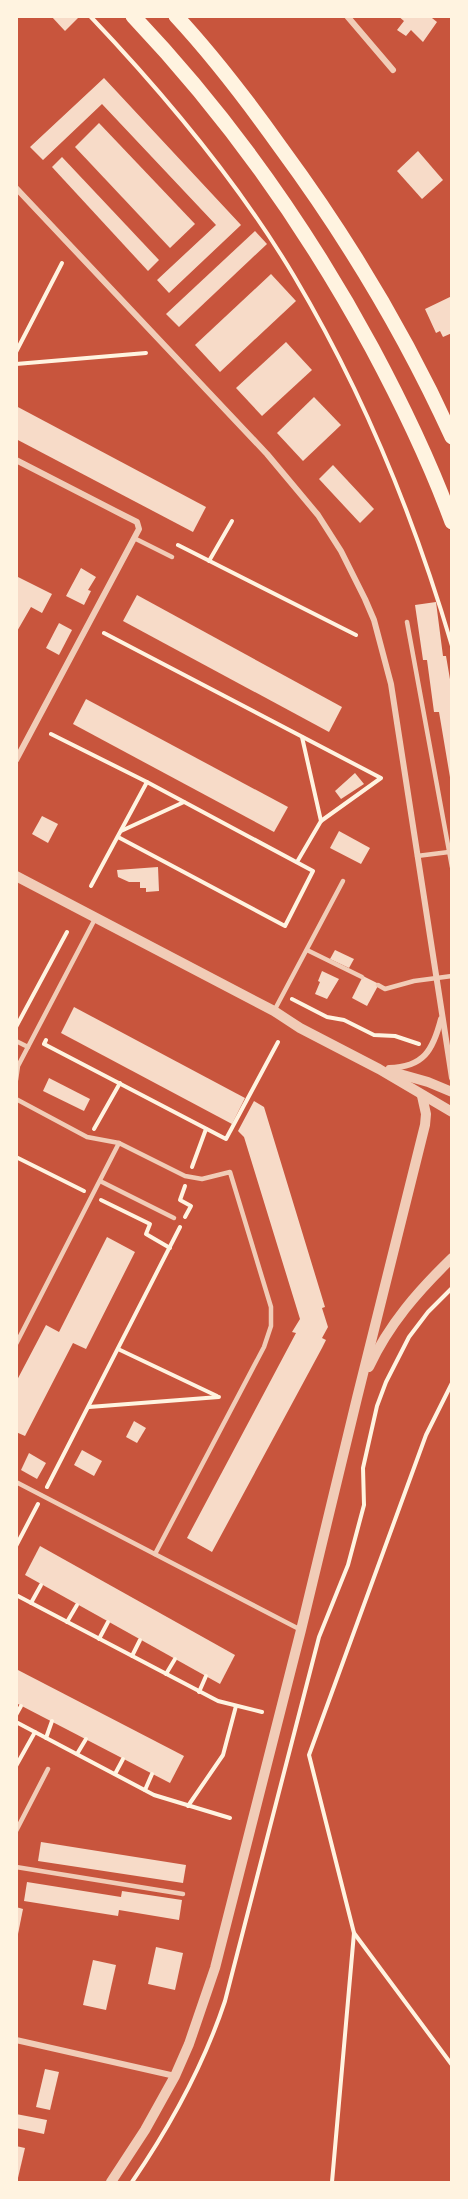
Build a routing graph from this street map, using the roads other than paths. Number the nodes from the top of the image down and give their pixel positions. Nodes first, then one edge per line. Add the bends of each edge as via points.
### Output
1 (133, 16) edge
2 (176, 16) edge
3 (347, 16) edge
4 (393, 70) dead end
5 (16, 188) edge
6 (452, 437) edge
7 (16, 460) edge
8 (452, 522) edge
9 (134, 538) junction
10 (172, 557) dead end
11 (407, 622) dead end
12 (16, 760) edge
13 (449, 852) junction
14 (417, 856) junction
15 (452, 867) edge
16 (16, 876) edge
17 (342, 881) dead end
18 (96, 917) junction
19 (307, 950) junction
20 (452, 976) edge
21 (362, 977) dead end
22 (436, 978) junction
23 (378, 985) dead end
24 (274, 1011) junction
25 (442, 1015) junction
26 (16, 1041) edge
27 (28, 1047) junction
28 (379, 1069) junction
29 (452, 1078) edge
30 (16, 1080) edge
31 (452, 1092) edge
32 (422, 1096) junction
33 (16, 1099) edge
34 (452, 1112) edge
35 (119, 1143) junction
36 (100, 1181) junction
37 (174, 1218) dead end
38 (452, 1258) edge
39 (452, 1267) edge
40 (425, 1284) junction
41 (16, 1344) edge
42 (357, 1398) junction
43 (16, 1482) edge
44 (155, 1554) junction
45 (301, 1630) junction
46 (48, 1769) dead end
47 (16, 1831) edge
48 (16, 1867) edge
49 (183, 1894) dead end
50 (16, 2040) edge
51 (175, 2076) junction
52 (111, 2182) edge

1 - 8 main road via 250,156 303,231 350,308 411,424
2 - 6 main road via 262,122 348,244 412,354
3 - 4 street
5 - 14 street via 267,454 329,532 365,599 382,649 391,684
7 - 9 street via 136,522 139,530
9 - 10 lane
9 - 12 street
11 - 13 lane
13 - 14 lane
13 - 15 lane
14 - 22 street
16 - 18 street
17 - 19 lane
18 - 24 street
18 - 27 lane
19 - 21 lane
19 - 24 lane
20 - 22 lane
22 - 23 lane via 385,988
22 - 25 street
24 - 28 street
25 - 28 street via 432,1048 426,1054 407,1065
25 - 29 street
26 - 27 lane
27 - 30 lane
28 - 31 street
28 - 32 street
32 - 34 street
32 - 42 street via 425,1125
33 - 35 lane via 90,1137
35 - 36 lane
35 - 44 lane via 188,1177 202,1179 231,1172 271,1307 267,1340
36 - 37 lane
36 - 41 lane
38 - 40 street
39 - 40 street
40 - 42 street via 376,1352
42 - 45 street
43 - 44 lane
44 - 45 lane
45 - 51 street via 215,1968
46 - 47 lane
48 - 49 lane
50 - 51 street
51 - 52 street

